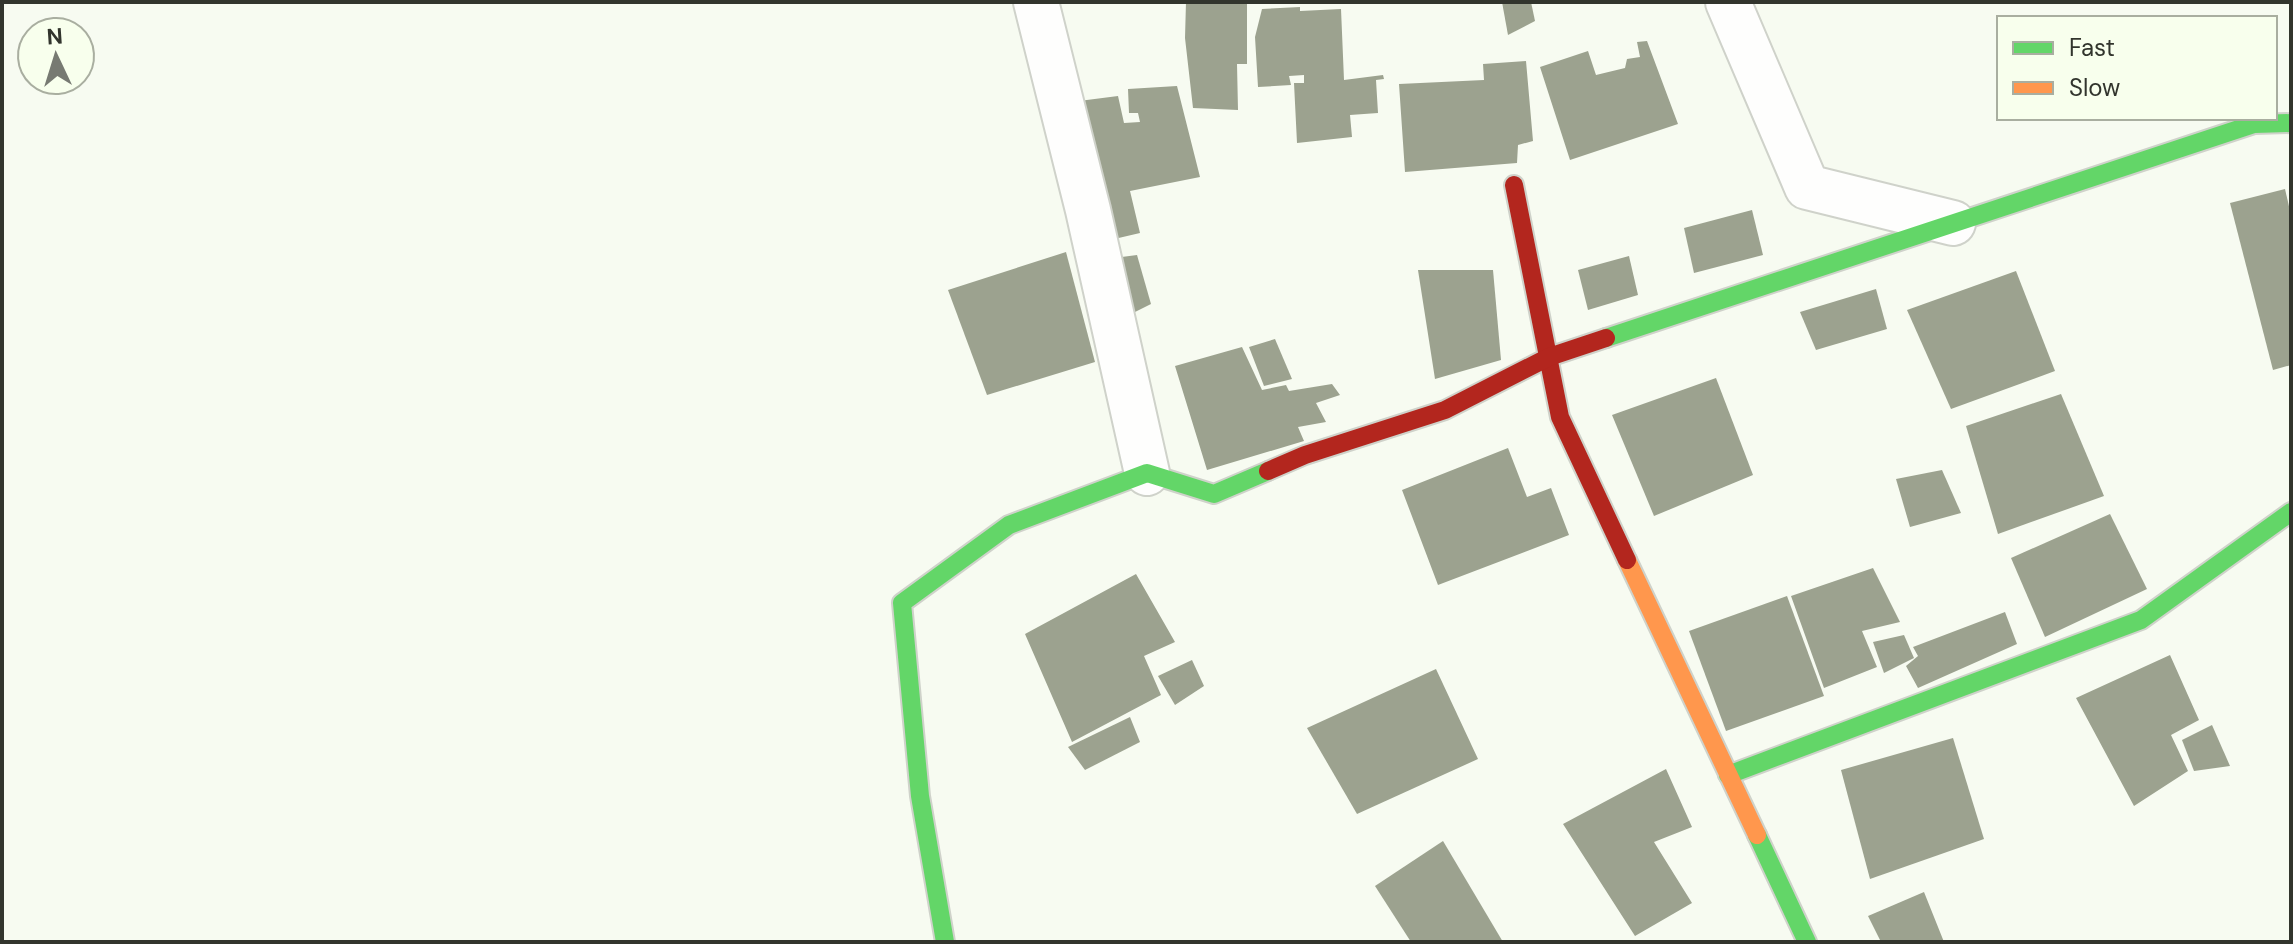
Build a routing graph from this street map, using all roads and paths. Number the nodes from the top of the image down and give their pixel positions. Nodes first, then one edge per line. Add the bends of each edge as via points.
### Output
1 (1036, 2) edge
2 (1728, 2) edge
3 (2291, 123) edge
4 (1514, 185) dead end
5 (1953, 223) junction
6 (1549, 357) junction
7 (1147, 473) junction
8 (2291, 512) edge
9 (1728, 775) junction
10 (945, 942) edge
11 (1807, 942) edge

1 - 7 street
2 - 5 street via 1807,187
3 - 5 street via 2254,124
4 - 6 street
5 - 6 street
6 - 7 street via 1445,410 1305,455 1214,494
6 - 9 street via 1560,417
7 - 10 street via 1009,525 902,603 920,796
8 - 9 street via 2141,620
9 - 11 street

